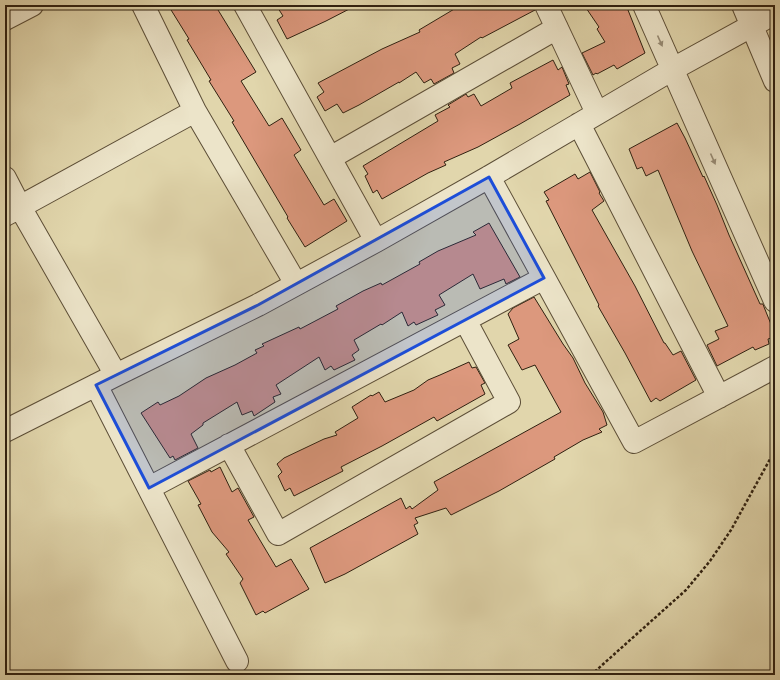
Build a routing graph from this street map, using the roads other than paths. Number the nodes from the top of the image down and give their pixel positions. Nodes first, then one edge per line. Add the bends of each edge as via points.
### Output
1 (32, 5) edge
2 (143, 5) edge
3 (245, 5) edge
4 (546, 5) edge
5 (644, 5) edge
6 (743, 5) edge
7 (775, 14) edge
8 (5, 19) edge
9 (752, 26) junction
10 (557, 28) junction
11 (673, 69) junction
12 (775, 81) edge
13 (195, 111) junction
14 (588, 118) junction
15 (330, 158) junction
16 (489, 177) junction
17 (5, 178) edge
18 (13, 211) edge
19 (376, 241) junction
20 (544, 278) junction
21 (296, 284) junction
22 (775, 301) edge
23 (465, 320) junction
24 (775, 367) edge
25 (116, 375) junction
26 (96, 385) junction
27 (719, 397) junction
28 (5, 431) edge
29 (230, 445) junction
30 (149, 488) junction
31 (237, 661) dead end

1 - 8 street
2 - 13 street
3 - 15 street
4 - 10 street
5 -> 11 street
6 - 9 street
7 - 9 street
9 - 11 street
9 - 12 street
10 - 14 street
10 - 15 street
11 - 14 street
11 -> 22 street
13 - 18 street
13 - 21 street
14 - 16 street
14 - 27 street
15 - 19 street
16 - 19 street
16 - 20 street
17 - 18 street
18 - 25 street
19 - 21 street
20 - 23 street
20 - 27 street via 634,442
21 - 25 street
23 - 29 street
23 - 29 street via 508,402 278,534
24 - 27 street
25 - 26 street
26 - 28 street
26 - 30 street
29 - 30 street
30 - 31 street

